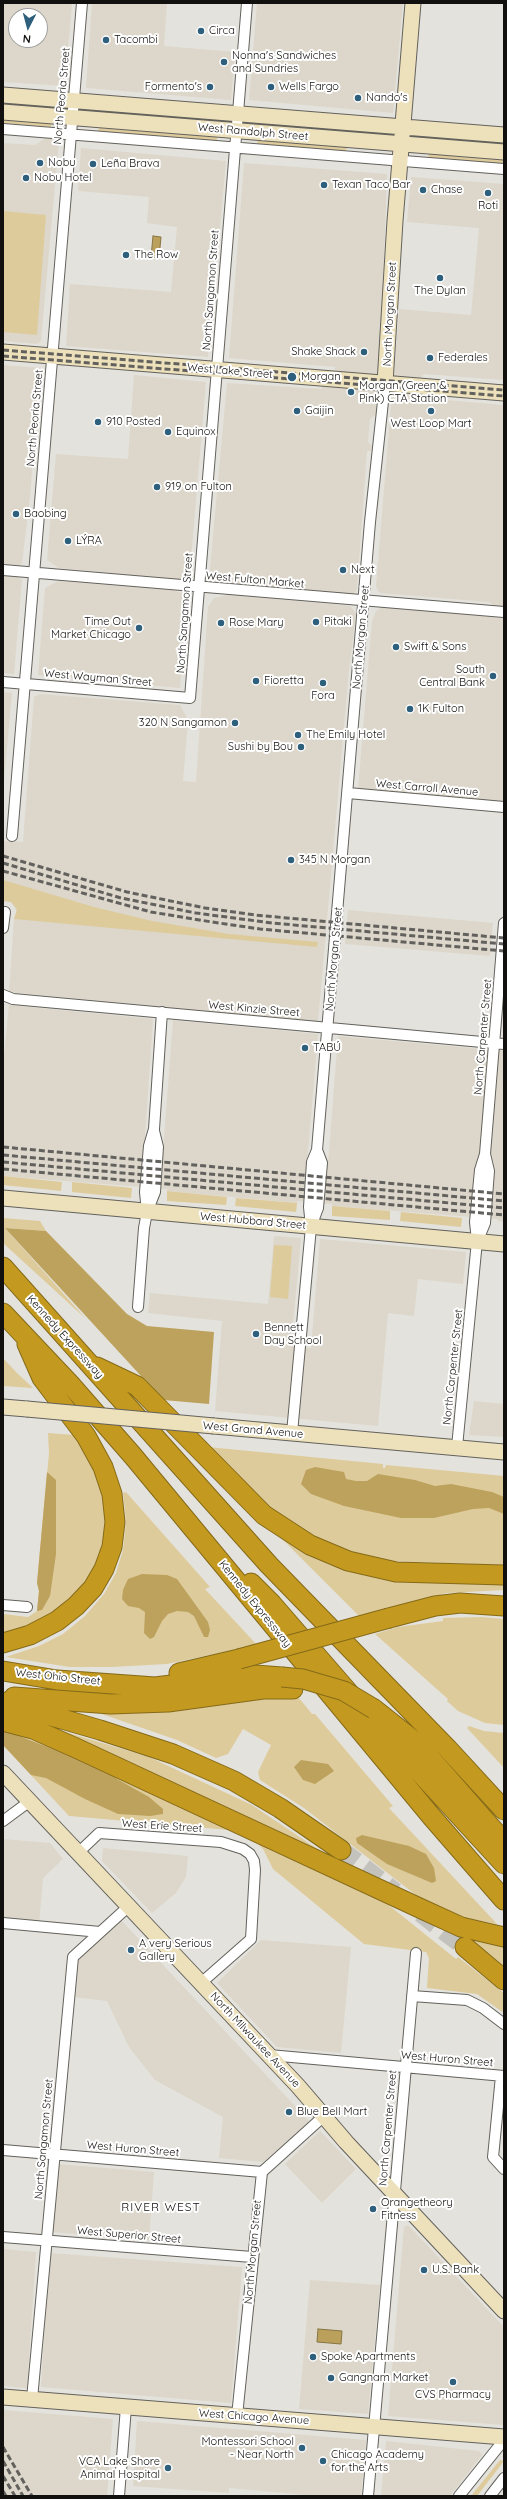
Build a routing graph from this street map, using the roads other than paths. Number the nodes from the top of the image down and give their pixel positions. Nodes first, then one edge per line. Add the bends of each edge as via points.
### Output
1 (82, 3) edge
2 (247, 3) edge
3 (413, 3) edge
4 (3, 95) edge
5 (74, 100) junction
6 (3, 112) edge
7 (237, 115) junction
8 (73, 117) junction
9 (403, 128) junction
10 (3, 129) edge
11 (235, 131) junction
12 (71, 135) junction
13 (504, 135) edge
14 (402, 144) junction
15 (234, 148) junction
16 (504, 152) edge
17 (400, 161) junction
18 (504, 169) edge
19 (3, 352) edge
20 (53, 356) junction
21 (217, 370) junction
22 (385, 383) junction
23 (504, 393) edge
24 (3, 570) edge
25 (33, 573) junction
26 (198, 587) junction
27 (364, 601) junction
28 (504, 612) edge
29 (3, 682) edge
30 (25, 684) junction
31 (190, 698) joint
32 (348, 792) junction
33 (504, 807) edge
34 (12, 836) dead end
35 (5, 912) dead end
36 (504, 922) edge
37 (3, 928) edge
38 (3, 995) edge
39 (162, 1012) junction
40 (328, 1028) junction
41 (499, 1043) edge
42 (3, 1198) edge
43 (147, 1212) junction
44 (311, 1227) junction
45 (477, 1241) junction
46 (504, 1244) edge
47 (3, 1267) edge
48 (138, 1307) dead end
49 (3, 1313) edge
50 (21, 1332) junction
51 (88, 1363) junction
52 (3, 1407) edge
53 (292, 1433) junction
54 (457, 1447) junction
55 (504, 1452) edge
56 (197, 1531) junction
57 (504, 1575) edge
58 (3, 1605) edge
59 (504, 1606) edge
60 (28, 1607) dead end
61 (3, 1643) edge
62 (3, 1671) edge
63 (113, 1682) junction
64 (287, 1683) junction
65 (3, 1696) edge
66 (3, 1702) edge
67 (3, 1721) edge
68 (3, 1773) edge
69 (30, 1801) junction
70 (504, 1810) edge
71 (3, 1821) edge
72 (504, 1842) edge
73 (341, 1850) tunnel mouth
74 (78, 1853) junction
75 (504, 1864) edge
76 (504, 1900) edge
77 (129, 1906) junction
78 (3, 1923) edge
79 (100, 1932) junction
80 (499, 1936) edge
81 (465, 1947) tunnel mouth
82 (416, 1953) dead end
83 (504, 1980) edge
84 (202, 1983) junction
85 (412, 1996) junction
86 (504, 2024) edge
87 (269, 2055) junction
88 (406, 2067) junction
89 (502, 2076) edge
90 (324, 2116) junction
91 (3, 2150) edge
92 (54, 2154) junction
93 (504, 2169) edge
94 (262, 2172) junction
95 (395, 2193) junction
96 (3, 2237) edge
97 (46, 2241) junction
98 (252, 2257) junction
99 (504, 2311) edge
100 (3, 2397) edge
101 (32, 2399) junction
102 (126, 2407) junction
103 (237, 2416) junction
104 (375, 2426) junction
105 (504, 2437) edge
106 (504, 2440) edge
107 (504, 2478) edge
108 (119, 2496) edge
109 (368, 2496) edge
110 (460, 2496) edge
111 (490, 2496) edge

1 - 5 street, North Peoria Street
2 - 7 street, North Sangamon Street
3 - 9 main road, North Morgan Street
4 - 5 main road, West Randolph Street
5 - 7 main road, West Randolph Street
5 - 8 street, North Peoria Street
6 - 8 main road, West Randolph Street
7 - 9 main road, West Randolph Street
7 - 11 street, North Sangamon Street
8 - 11 main road, West Randolph Street
8 - 12 street, North Peoria Street
9 - 13 main road, West Randolph Street
9 - 14 main road, North Morgan Street
10 - 12 street, West Randolph Street
11 - 14 main road, West Randolph Street
11 - 15 street, North Sangamon Street
12 - 15 street, West Randolph Street
12 - 20 street, North Peoria Street
14 - 16 main road, West Randolph Street
14 - 17 main road, North Morgan Street
15 - 17 street, West Randolph Street
15 - 21 street, North Sangamon Street
17 - 18 street, West Randolph Street
17 - 22 main road, North Morgan Street
19 - 20 main road, West Lake Street
20 - 21 main road, West Lake Street
20 - 25 street, North Peoria Street
21 - 22 main road, West Lake Street
21 - 26 street, North Sangamon Street
22 - 23 main road, West Lake Street
22 - 27 street, North Morgan Street
24 - 25 street, West Fulton Market
25 - 26 street, West Fulton Market
25 - 30 street, North Peoria Street
26 - 27 street, West Fulton Market
26 - 31 street, North Sangamon Street
27 - 28 street, West Fulton Market
27 - 32 street, North Morgan Street
29 - 30 street, West Wayman Street
30 - 31 street, West Wayman Street
30 - 34 street, North Peoria Street
32 - 33 street, West Carroll Avenue
32 - 40 street, North Morgan Street
35 - 37 street
36 - 41 street, North Carpenter Street
38 - 39 street, West Kinzie Street via 13,999
39 - 40 street, West Kinzie Street
39 - 43 street via 154,1129 158,1147 155,1192
40 - 41 street, West Kinzie Street
40 - 44 street, North Morgan Street via 317,1150 312,1162 308,1207
41 - 45 street, North Carpenter Street via 486,1154 489,1171 486,1216
42 - 43 main road, West Hubbard Street
43 - 44 main road, West Hubbard Street
43 - 48 street
44 - 45 main road, West Hubbard Street
44 - 53 street, North Morgan Street
45 - 46 main road, West Hubbard Street
45 - 54 street, North Carpenter Street
47 - 51 highway, Kennedy Expressway
49 - 50 highway, Kennedy Expressway
50 - 56 highway, Kennedy Expressway via 70,1384
50 - 61 highway via 42,1378 86,1436 102,1467 112,1494 115,1522 112,1547 104,1569 76,1606 57,1621 30,1635
51 - 57 highway via 136,1386 264,1515 310,1545 348,1561 396,1572
51 - 70 highway, Kennedy Expressway via 269,1565
52 - 53 main road, West Grand Avenue, bridge
53 - 54 main road, West Grand Avenue
54 - 55 main road, West Grand Avenue
56 - 75 highway via 272,1604 388,1738
56 - 76 highway, Kennedy Expressway via 304,1664
58 - 60 street
59 - 63 highway, bridge via 460,1603 435,1606 239,1660 181,1673
62 - 63 highway, West Ohio Street via 57,1680
63 - 64 highway via 155,1687 255,1675
64 - 65 highway via 264,1689 168,1702 111,1704
64 - 72 highway, bridge via 303,1679 339,1689 374,1708 418,1744
66 - 73 highway via 173,1754 234,1782 280,1808
67 - 80 highway via 33,1729 76,1748 426,1912 461,1927
68 - 69 main road, North Milwaukee Avenue
69 - 71 street
69 - 74 main road, North Milwaukee Avenue
74 - 77 main road, North Milwaukee Avenue
74 - 84 street, West Erie Street via 99,1833 221,1842 243,1848 250,1854 255,1870 251,1939
77 - 79 street, North Sangamon Street
77 - 84 main road, North Milwaukee Avenue
78 - 79 street
79 - 92 street, North Sangamon Street via 72,1957
81 - 83 highway
82 - 85 street, North Carpenter Street
84 - 87 main road, North Milwaukee Avenue
85 - 86 street via 467,2000
85 - 88 street, North Carpenter Street
87 - 88 street, West Huron Street
87 - 90 main road, North Milwaukee Avenue
88 - 89 street, West Huron Street
88 - 95 street, North Carpenter Street
89 - 93 street via 493,2157
90 - 94 street
90 - 95 main road, North Milwaukee Avenue
91 - 92 street, West Huron Street
92 - 94 street, West Huron Street
92 - 97 street, North Sangamon Street
94 - 98 street, North Morgan Street
95 - 99 main road, North Milwaukee Avenue
95 - 104 street, North Carpenter Street
96 - 97 street, West Superior Street
97 - 98 street, West Superior Street
97 - 101 street, North Sangamon Street
98 - 103 street, North Morgan Street
100 - 101 main road, West Chicago Avenue
101 - 102 main road, West Chicago Avenue
102 - 103 main road, West Chicago Avenue
102 - 108 street
103 - 104 main road, West Chicago Avenue
104 - 105 main road, West Chicago Avenue
104 - 109 street, North Carpenter Street
106 - 110 street
107 - 111 street

